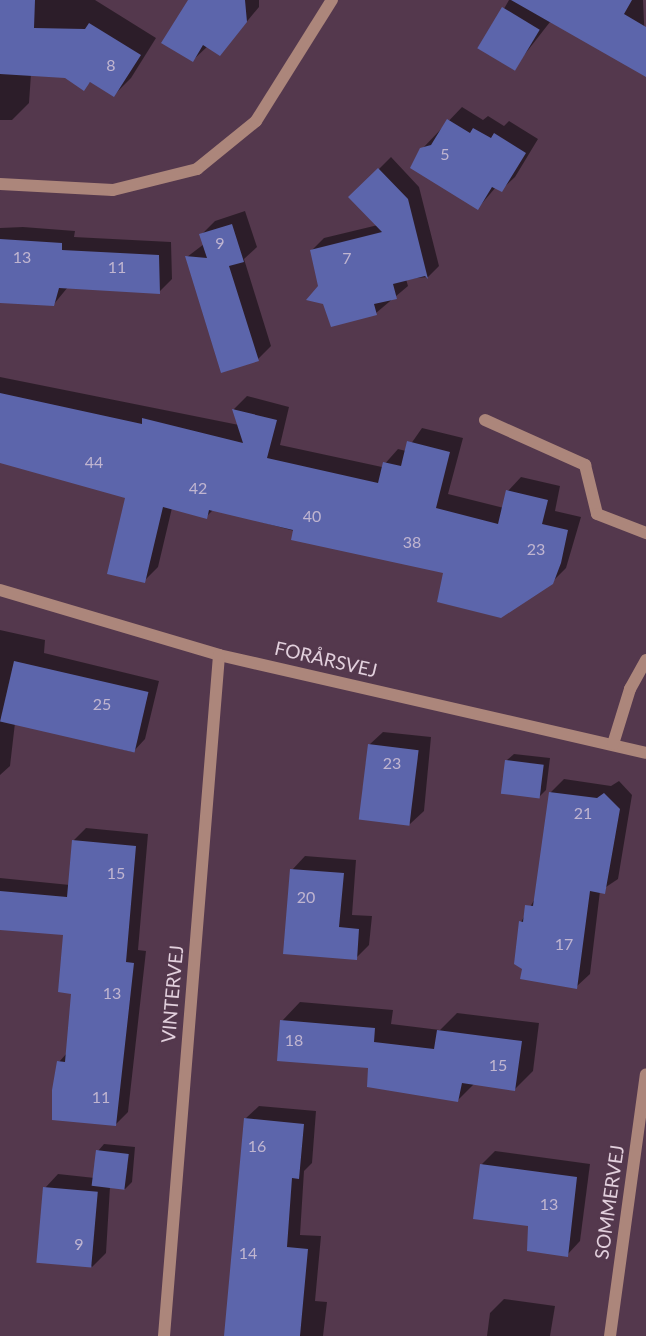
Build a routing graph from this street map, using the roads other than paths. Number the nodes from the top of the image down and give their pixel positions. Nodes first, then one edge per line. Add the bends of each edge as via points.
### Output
1 (331, 0) edge
2 (0, 184) edge
3 (485, 421) dead end
4 (646, 533) edge
5 (0, 590) edge
6 (219, 654) junction
7 (646, 660) edge
8 (613, 744) junction
9 (646, 753) edge
10 (646, 1074) edge
11 (164, 1336) edge
12 (610, 1336) edge

1 - 2 street via 256,121 197,169 113,190
3 - 4 street via 585,465 597,514
5 - 6 street, FORÅRSVEJ
6 - 8 street, FORÅRSVEJ
6 - 11 street, VINTERVEJ
7 - 8 street via 630,689
8 - 9 street, FORÅRSVEJ
10 - 12 street, SOMMERVEJ

